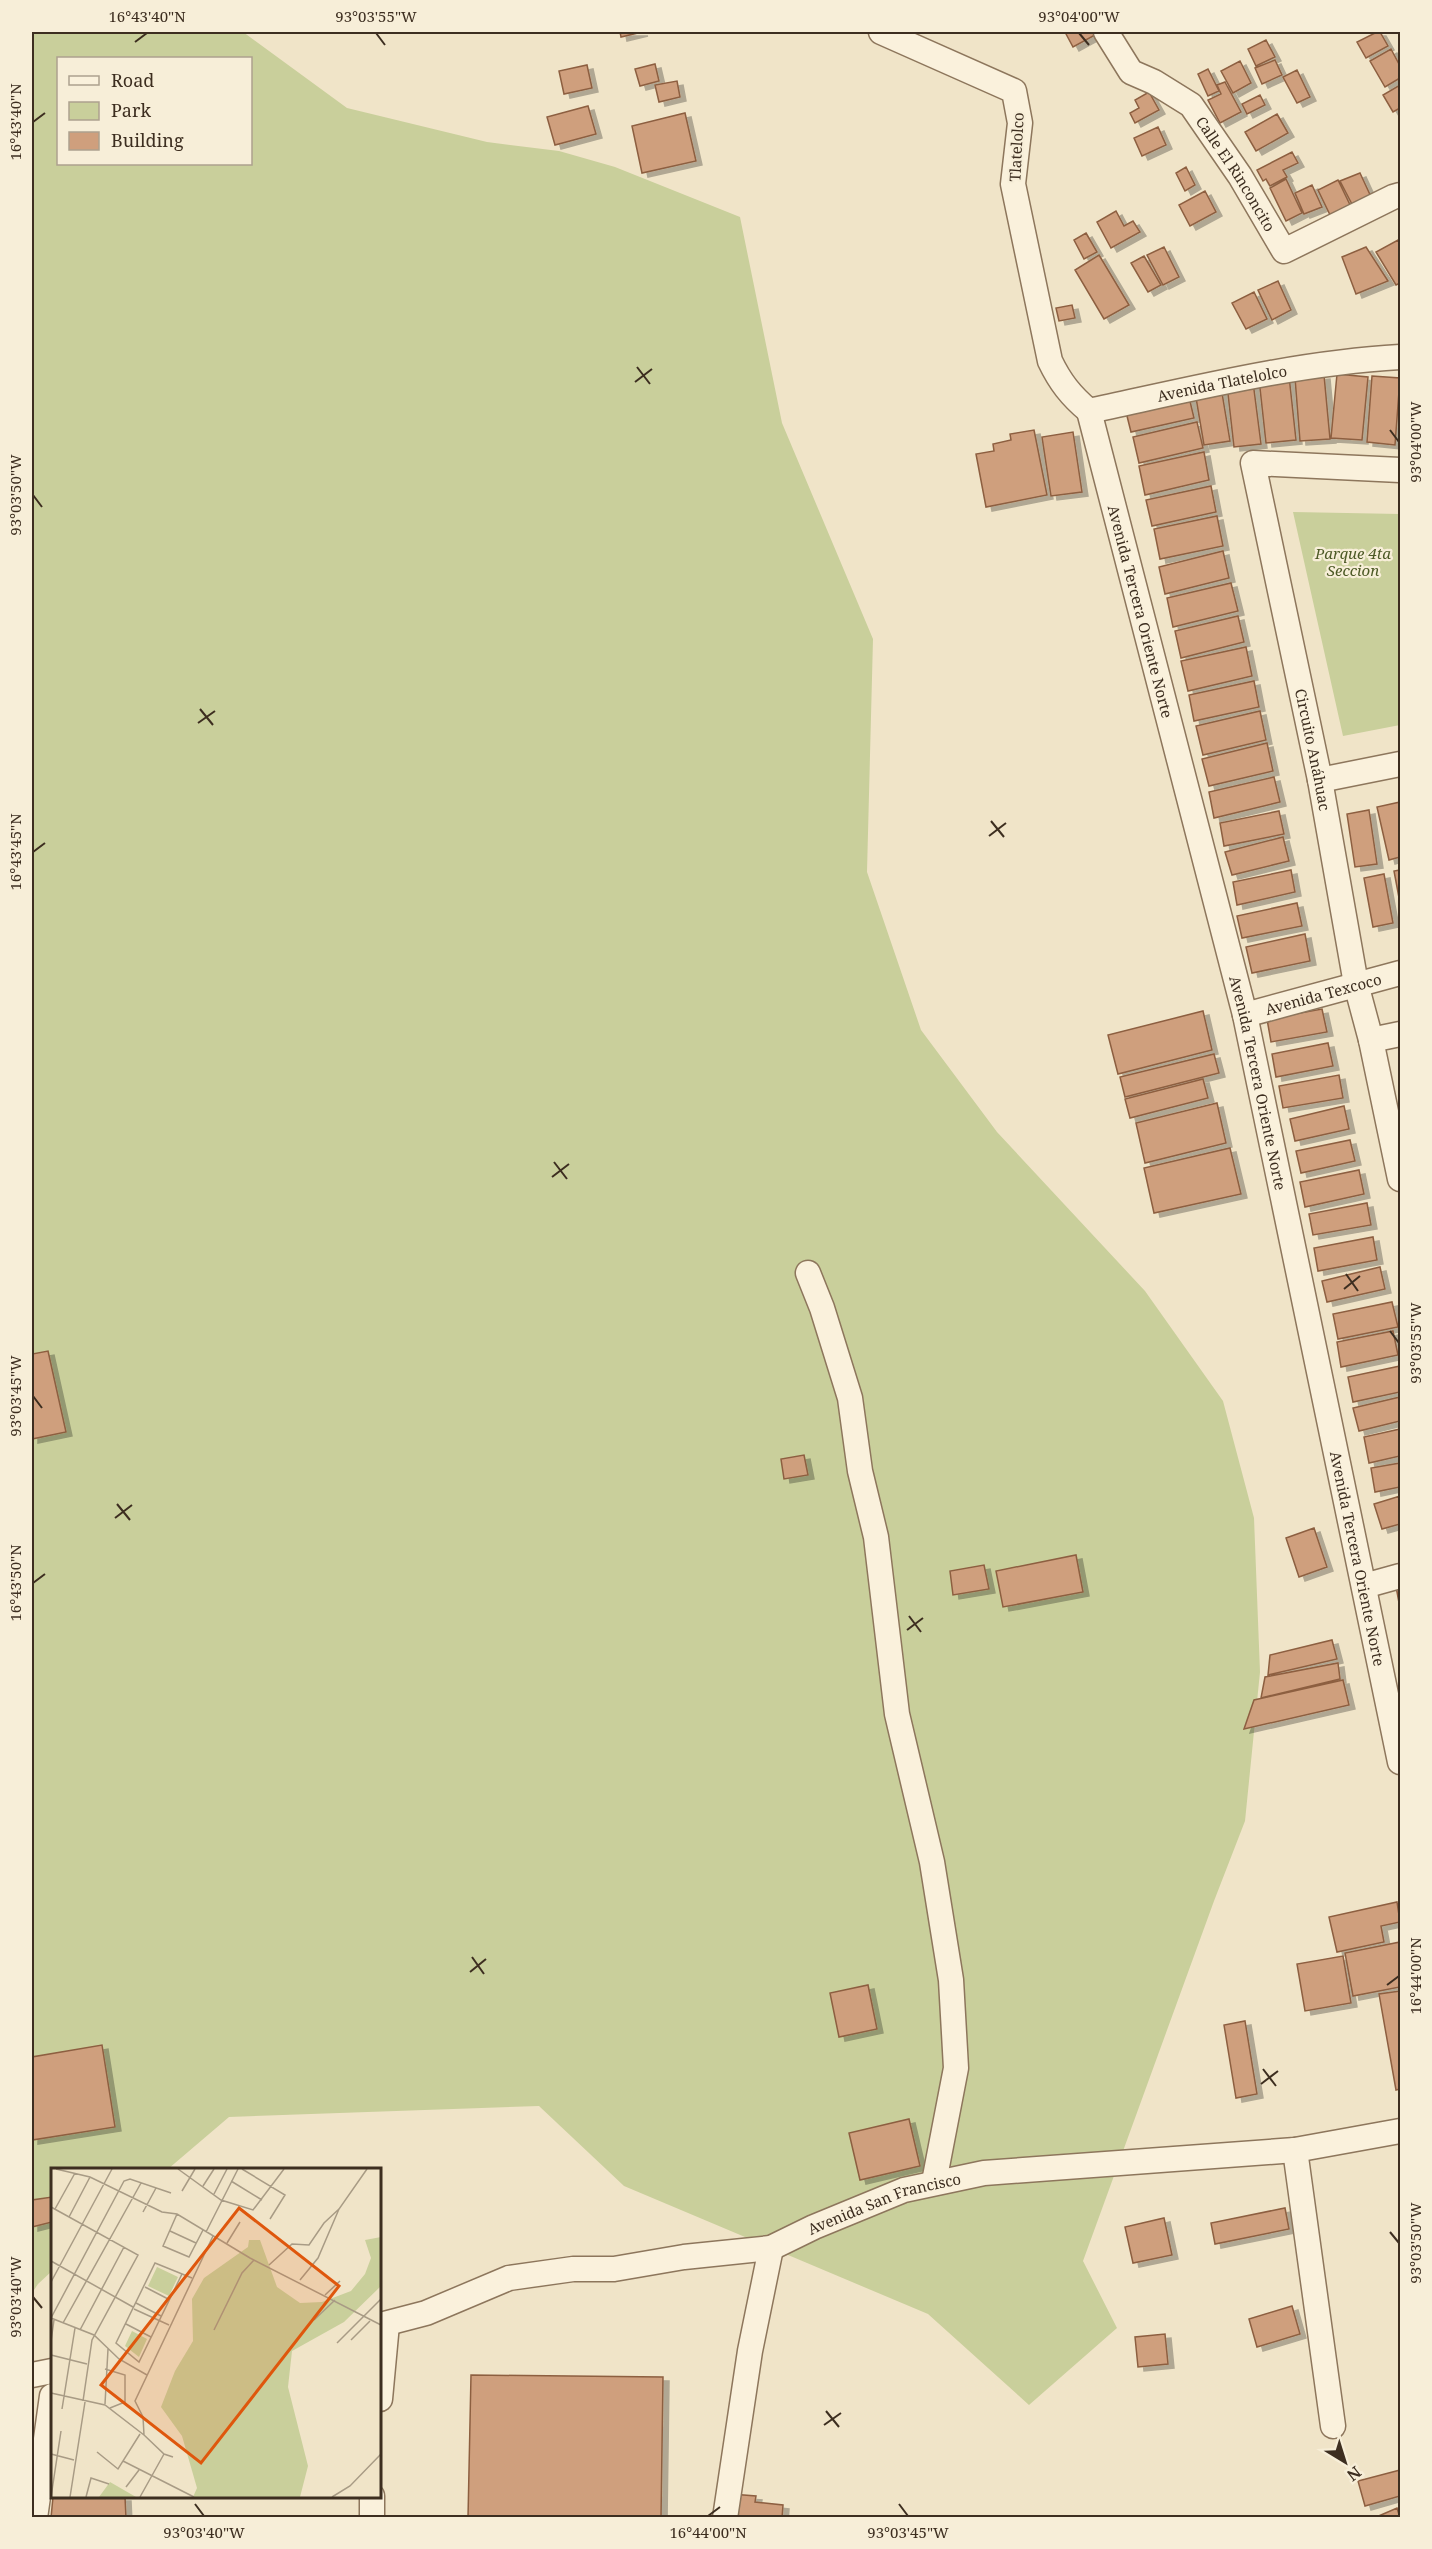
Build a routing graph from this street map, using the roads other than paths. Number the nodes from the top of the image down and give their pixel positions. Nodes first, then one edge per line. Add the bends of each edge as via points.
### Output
1 (881, 32) edge
2 (1106, 32) edge
3 (1401, 195) edge
4 (1401, 357) edge
5 (1089, 411) junction
6 (1401, 471) edge
7 (1401, 764) edge
8 (1320, 780) junction
9 (1401, 973) edge
10 (1356, 984) junction
11 (1245, 1015) junction
12 (1401, 1034) edge
13 (1371, 1040) junction
14 (1401, 1179) edge
15 (808, 1273) dead end
16 (1401, 1576) edge
17 (1364, 1586) junction
18 (1401, 1762) edge
19 (1401, 2131) edge
20 (1295, 2150) junction
21 (934, 2182) junction
22 (771, 2248) junction
23 (383, 2324) edge
24 (51, 2371) edge
25 (381, 2374) edge
26 (32, 2375) edge
27 (51, 2403) edge
28 (1333, 2426) dead end
29 (372, 2498) edge
30 (34, 2517) edge
31 (372, 2517) edge
32 (725, 2517) edge

1 - 5 street, Tlatelolco via 1014,91 1020,123 1013,184 1050,361 1071,396
2 - 3 street, Calle El Rinconcito via 1131,72 1191,105 1240,176 1284,251
4 - 5 street, Avenida Tlatelolco via 1271,372
5 - 11 street, Avenida Tercera Oriente Norte
6 - 8 street, Circuito Anáhuac via 1253,463
7 - 8 street
8 - 10 street, Circuito Anáhuac
9 - 10 street, Avenida Texcoco
10 - 11 street, Avenida Texcoco
10 - 13 street, Circuito Anáhuac
11 - 17 street, Avenida Tercera Oriente Norte
12 - 13 street
13 - 14 street, Circuito Anáhuac
15 - 21 street via 850,1398 860,1471 876,1537 897,1714 932,1862 951,1980 956,2068
16 - 17 street
17 - 18 street, Avenida Tercera Oriente Norte
19 - 20 street, Avenida San Francisco
20 - 21 street, Avenida San Francisco via 984,2174
20 - 28 street
21 - 22 street, Avenida San Francisco via 904,2190
22 - 23 street, Avenida San Francisco via 614,2269 573,2269 509,2278 426,2313
22 - 32 street via 750,2351
23 - 25 street
24 - 26 street
27 - 30 street
29 - 31 street

